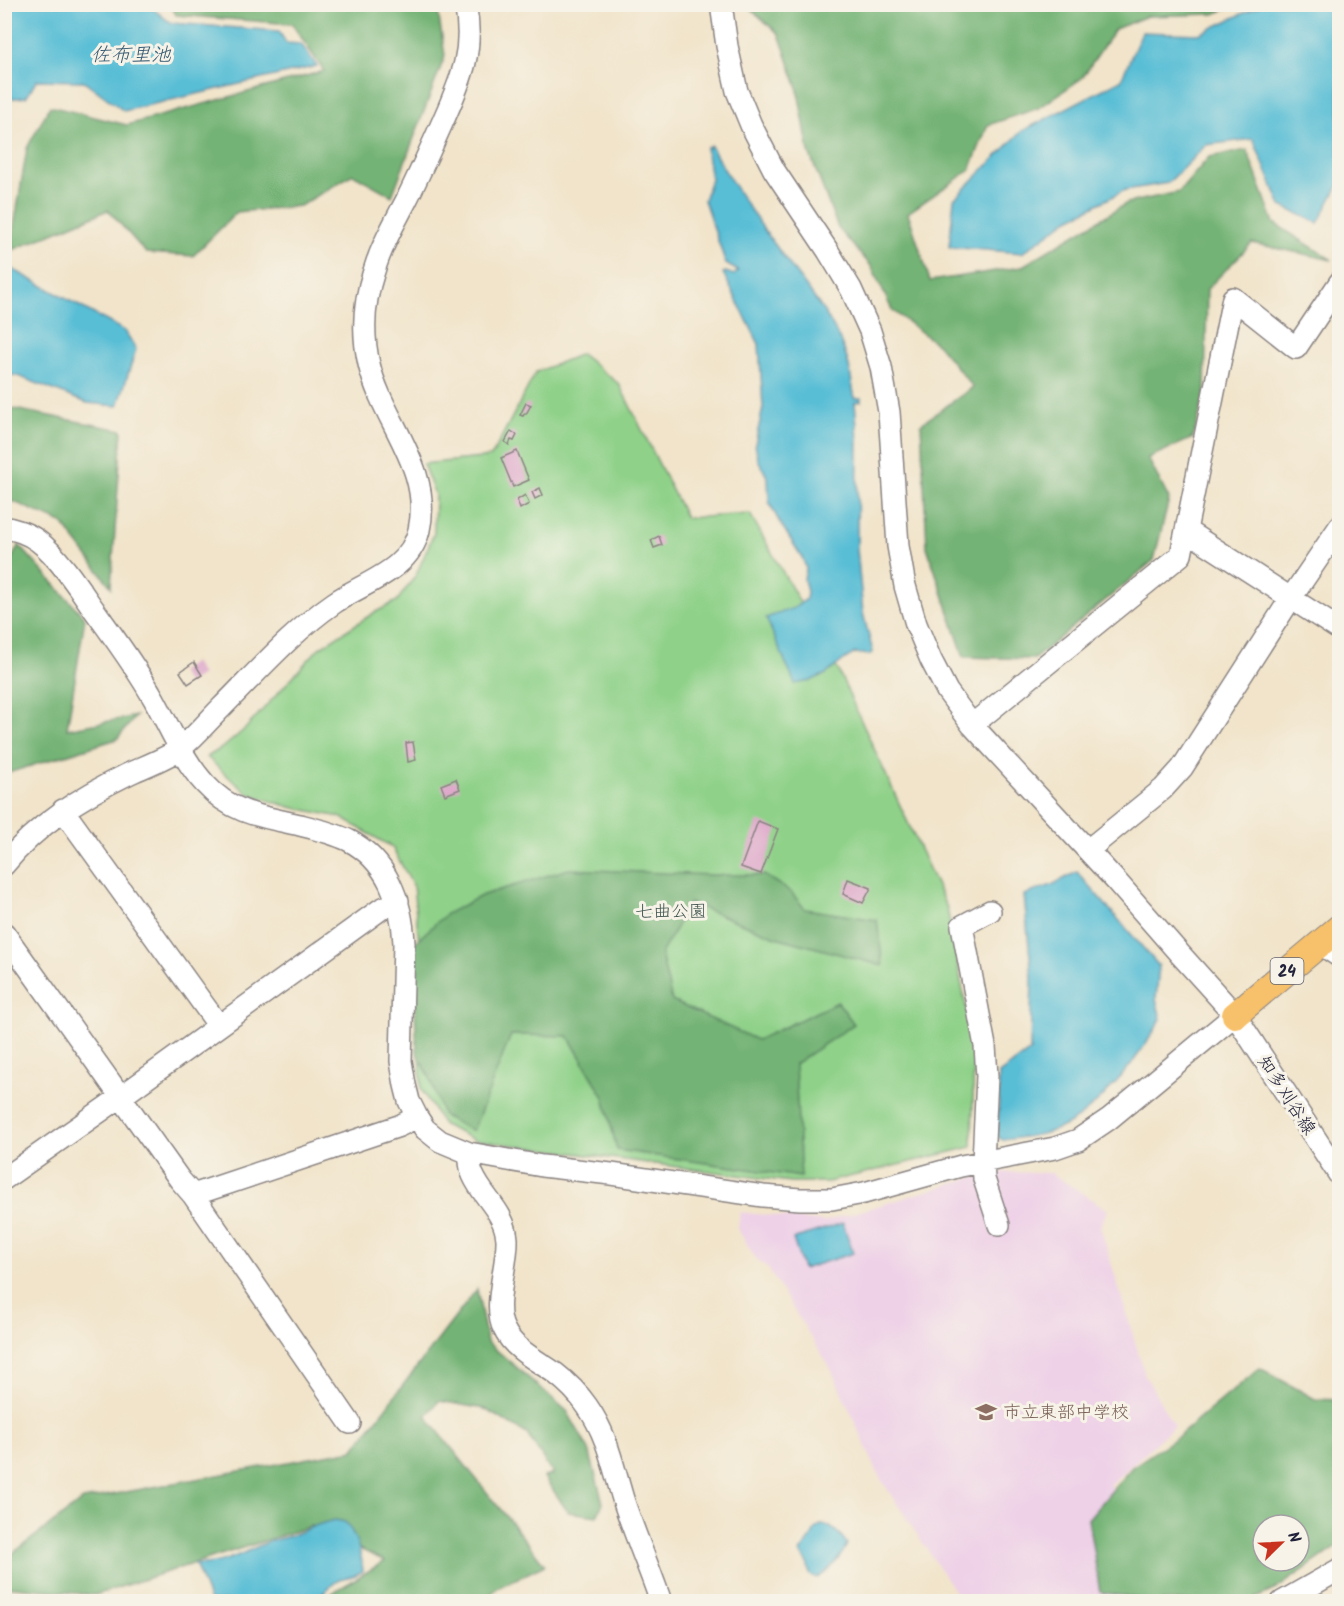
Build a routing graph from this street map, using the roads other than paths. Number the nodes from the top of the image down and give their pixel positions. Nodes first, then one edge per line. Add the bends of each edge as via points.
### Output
1 (465, 4) edge
2 (721, 4) edge
3 (1340, 282) edge
4 (1340, 526) edge
5 (4, 527) edge
6 (1187, 531) junction
7 (1291, 598) junction
8 (1340, 630) edge
9 (972, 726) junction
10 (181, 749) junction
11 (63, 810) junction
12 (1088, 850) junction
13 (4, 865) edge
14 (398, 901) junction
15 (990, 911) dead end
16 (1340, 927) edge
17 (4, 933) edge
18 (1329, 950) edge
19 (1235, 1015) junction
20 (219, 1026) junction
21 (122, 1096) junction
22 (417, 1117) junction
23 (469, 1153) junction
24 (983, 1162) junction
25 (1340, 1176) edge
26 (4, 1179) edge
27 (193, 1195) junction
28 (999, 1226) dead end
29 (350, 1423) dead end
30 (1340, 1569) edge
31 (661, 1602) edge
32 (1282, 1602) edge

1 - 10 street via 469,30 461,81 377,262 365,318 369,364 376,386 414,465 422,512 419,533 398,565 310,621
2 - 9 street, 知多刈谷線 via 737,91 751,125 774,170 851,289 870,332 889,412 898,546 905,586 931,660 947,692
3 - 6 street via 1296,348 1233,298
4 - 7 street
5 - 10 street via 22,531 38,541 64,569 136,668
6 - 7 street
6 - 9 street via 1181,555
7 - 8 street
7 - 12 street via 1182,768 1163,789
9 - 12 street, 知多刈谷線
10 - 11 street via 97,789
10 - 14 street via 207,786 234,807 348,840 380,866
11 - 13 street
11 - 20 street
12 - 19 street, 知多刈谷線
14 - 20 street via 381,909
14 - 22 street via 404,924 401,1061 409,1101
15 - 24 street via 962,926 985,1046
16 - 18 main road, 24
17 - 21 street
18 - 19 main road, 24
19 - 24 street via 1078,1140
19 - 25 street, 知多刈谷線
20 - 21 street
21 - 26 street
21 - 27 street
22 - 23 street via 440,1141
22 - 27 street
23 - 24 street via 800,1199 864,1193
23 - 31 street via 472,1174 496,1208 507,1239 500,1315 505,1331 521,1349 568,1383 596,1419
24 - 28 street via 984,1179
27 - 29 street
30 - 32 street

